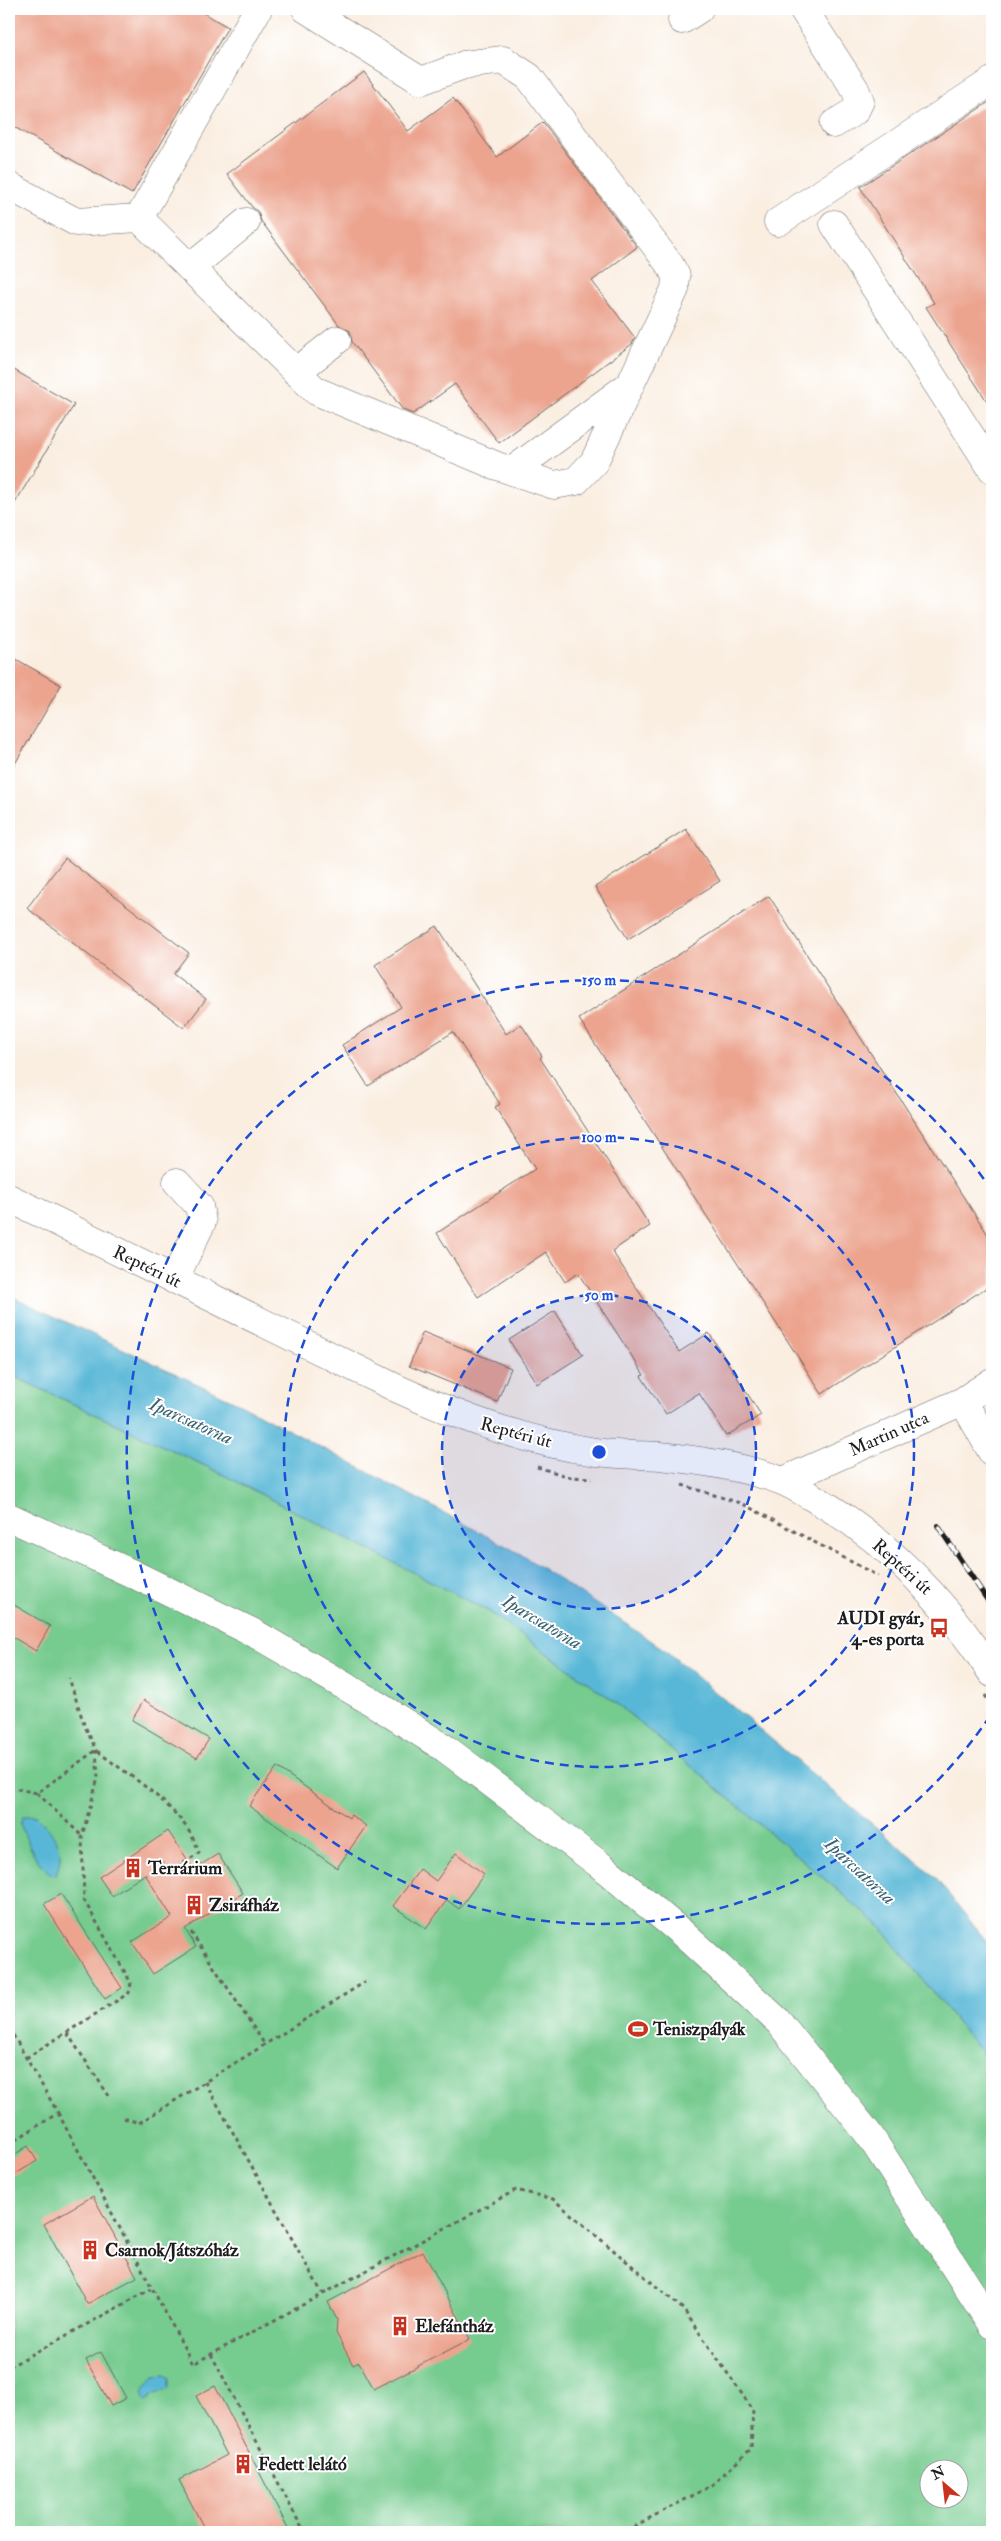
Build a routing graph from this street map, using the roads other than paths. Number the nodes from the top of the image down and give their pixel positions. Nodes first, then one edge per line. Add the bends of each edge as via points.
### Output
1 (258, 9) edge
2 (306, 9) edge
3 (803, 9) edge
4 (992, 81) edge
5 (834, 124) dead end
6 (9, 186) edge
7 (139, 218) junction
8 (246, 222) dead end
9 (778, 222) dead end
10 (834, 224) dead end
11 (190, 268) junction
12 (337, 340) dead end
13 (296, 372) junction
14 (631, 384) junction
15 (992, 469) edge
16 (512, 471) junction
17 (177, 1182) dead end
18 (9, 1198) edge
19 (174, 1280) junction
20 (992, 1382) edge
21 (963, 1401) junction
22 (992, 1452) edge
23 (783, 1481) junction
24 (9, 1517) edge
25 (992, 1673) edge
26 (992, 2324) edge

1 - 7 street
2 - 14 street via 420,81 464,65 503,60 530,77 676,276 675,289
3 - 5 street via 860,101 854,111
4 - 9 street
6 - 7 street via 76,222
7 - 11 street
8 - 11 street
10 - 15 street
11 - 13 street
12 - 13 street
13 - 16 street via 316,391
14 - 16 street
14 - 16 street via 594,462 576,481 554,485
17 - 19 street via 200,1206 202,1222
18 - 19 street, Reptéri út
19 - 23 street, Reptéri út via 464,1418 526,1438 597,1452 717,1464
20 - 21 street, Martin utca
21 - 22 street
21 - 23 street, Martin utca
23 - 25 street, Reptéri út via 837,1511 916,1575 973,1644
24 - 26 street via 254,1633 377,1705 446,1749 599,1864 682,1933 779,2022 870,2136

